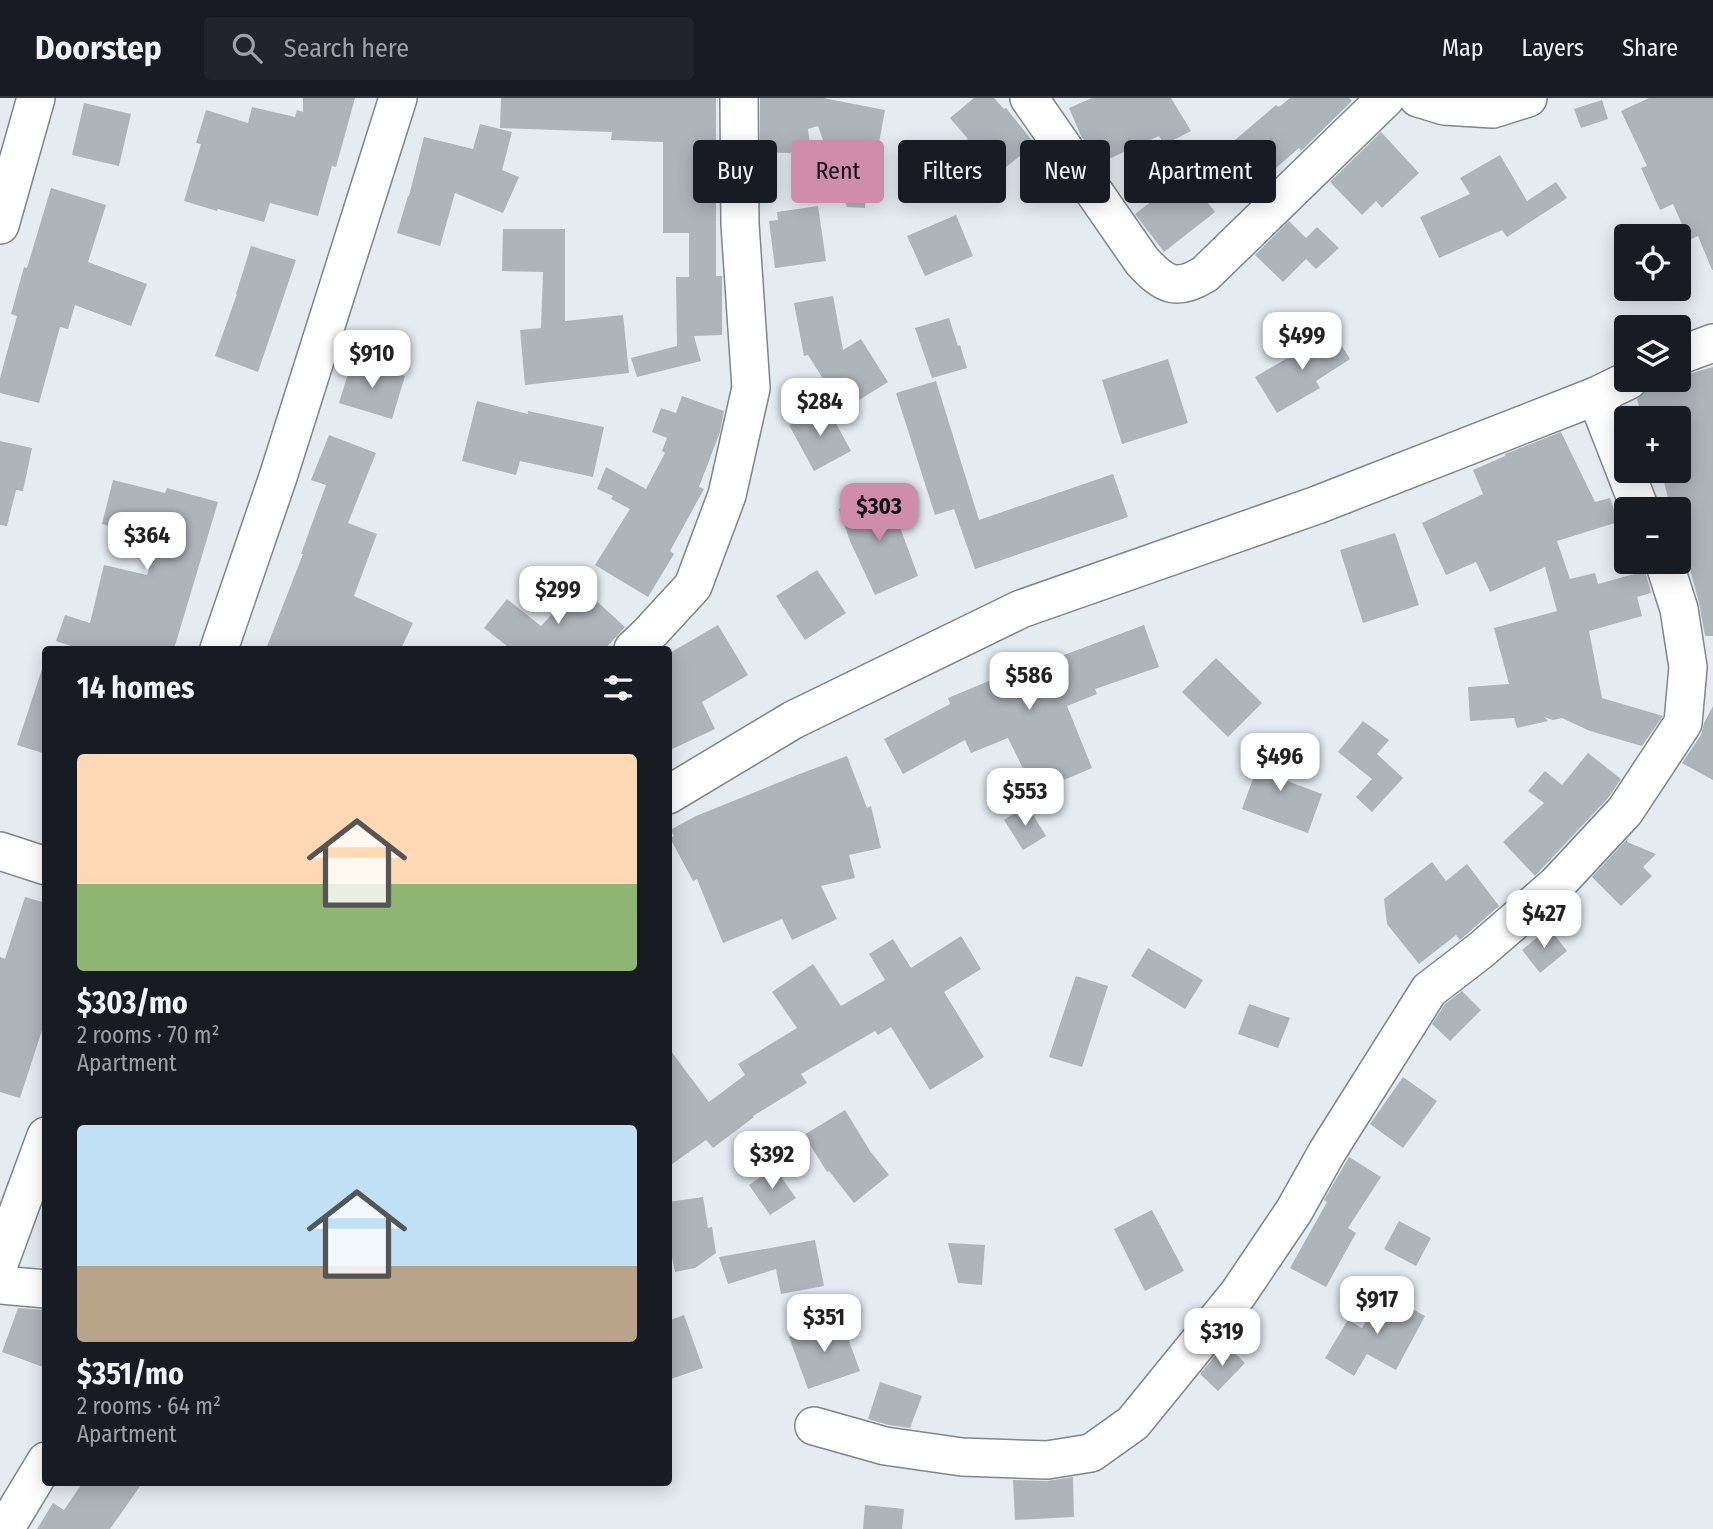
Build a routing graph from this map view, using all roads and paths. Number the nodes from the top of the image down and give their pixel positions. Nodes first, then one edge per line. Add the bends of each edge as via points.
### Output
1 (36, 98) edge
2 (398, 98) edge
3 (739, 98) edge
4 (1029, 98) edge
5 (1386, 98) edge
6 (1418, 98) edge
7 (1528, 98) edge
8 (0, 225) edge
9 (1713, 343) edge
10 (1691, 351) edge
11 (1614, 387) edge
12 (1596, 396) junction
13 (1635, 497) edge
14 (1668, 574) edge
15 (220, 646) edge
16 (636, 646) edge
17 (672, 793) edge
18 (0, 851) edge
19 (42, 865) edge
20 (42, 1147) edge
21 (0, 1261) edge
22 (0, 1285) edge
23 (42, 1289) edge
24 (814, 1426) dead end
25 (42, 1468) edge
26 (5, 1529) edge

1 - 8 street
2 - 15 street
3 - 16 street via 740,224 751,388 727,495 693,586
4 - 5 street via 1142,261 1155,275 1176,285 1205,274
6 - 7 street via 1444,106 1493,109
9 - 10 street
11 - 12 street
12 - 13 street
12 - 17 street via 1317,505 1021,609 793,720
14 - 24 street via 1688,667 1683,723 1625,811 1557,884 1429,990 1238,1294 1133,1423 1091,1453 1047,1461 962,1457 885,1446
18 - 19 street
20 - 21 street
22 - 23 street
25 - 26 street

